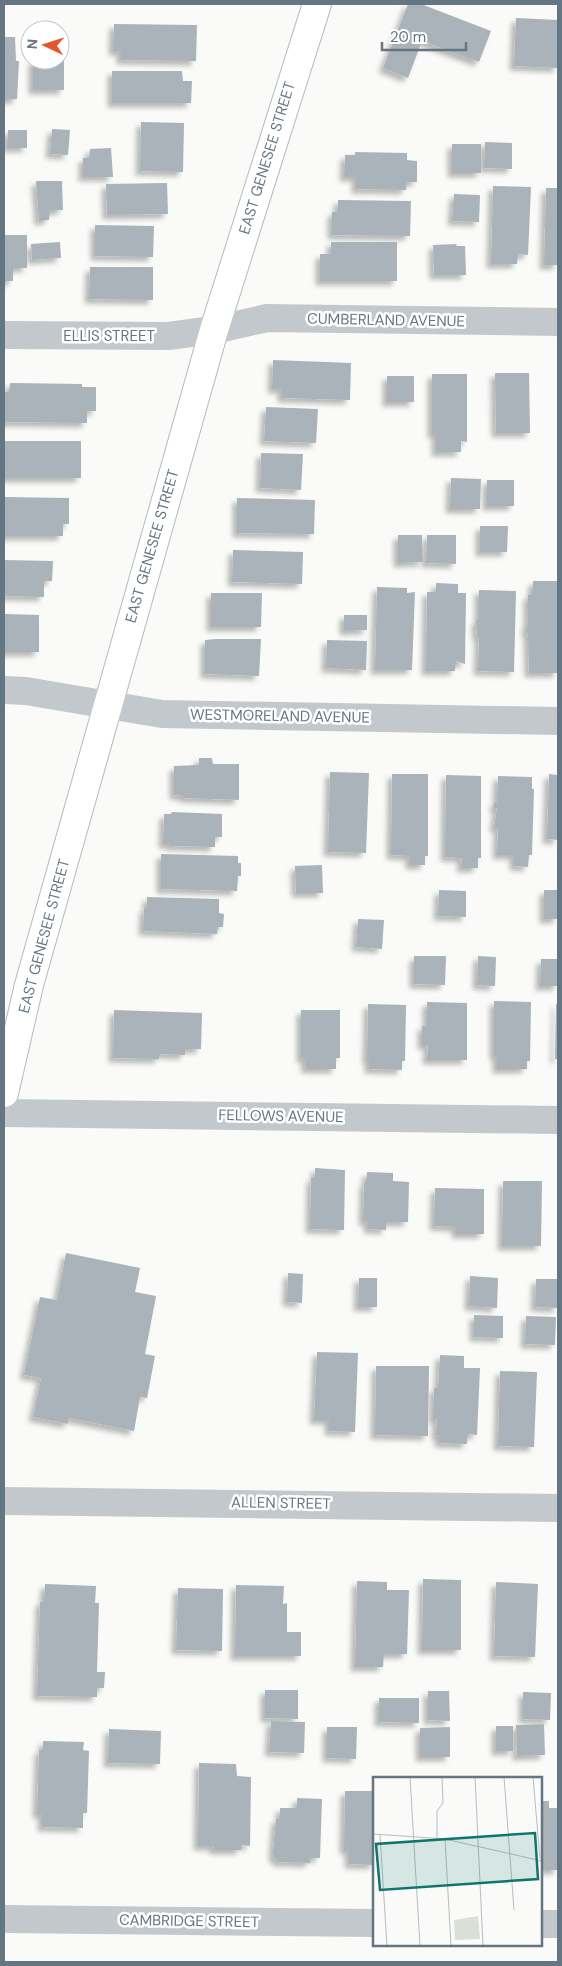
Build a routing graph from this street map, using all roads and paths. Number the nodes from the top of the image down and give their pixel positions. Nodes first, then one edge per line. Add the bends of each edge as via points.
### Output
1 (317, 4) edge
2 (558, 322) edge
3 (214, 330) junction
4 (4, 335) edge
5 (4, 690) edge
6 (108, 705) junction
7 (558, 721) edge
8 (4, 1093) edge
9 (4, 1113) edge
10 (558, 1120) edge
11 (4, 1501) edge
12 (558, 1508) edge
13 (4, 1919) edge
14 (373, 1923) edge
15 (542, 1924) edge
16 (558, 1924) edge

1 - 3 main road, EAST GENESEE STREET
2 - 3 street, CUMBERLAND AVENUE via 267,318
3 - 4 street, ELLIS STREET via 138,337
3 - 6 main road, EAST GENESEE STREET
5 - 6 street, WESTMORELAND AVENUE via 26,690
6 - 7 street, WESTMORELAND AVENUE via 162,714
6 - 8 main road, EAST GENESEE STREET via 29,985
9 - 10 street, FELLOWS AVENUE
11 - 12 street, ALLEN STREET
13 - 14 street, CAMBRIDGE STREET
15 - 16 street

